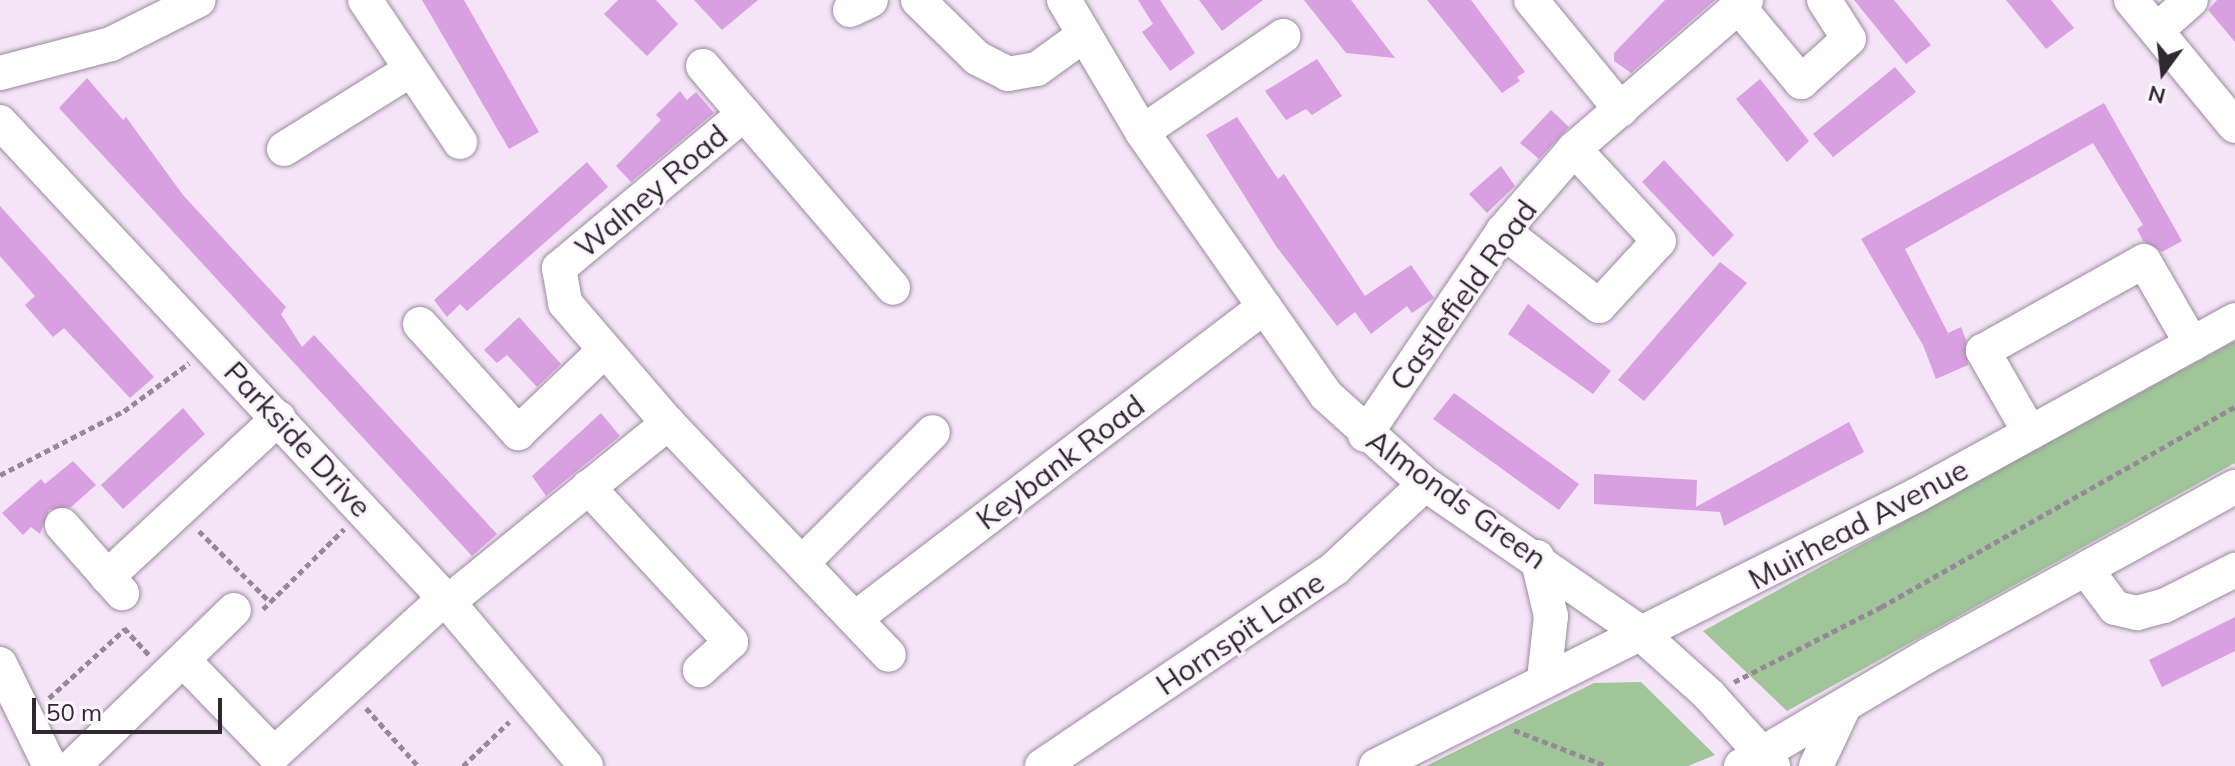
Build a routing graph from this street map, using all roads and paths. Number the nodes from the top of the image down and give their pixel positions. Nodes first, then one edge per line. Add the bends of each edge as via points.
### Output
1 (199, 0) edge
2 (365, 0) edge
3 (918, 0) edge
4 (1064, 0) edge
5 (1531, 0) edge
6 (1824, 0) edge
7 (2131, 0) edge
8 (2191, 0) edge
9 (1742, 3) edge
10 (2157, 30) junction
11 (1084, 35) junction
12 (1283, 36) dead end
13 (703, 66) dead end
14 (409, 71) junction
15 (0, 73) edge
16 (1621, 110) junction
17 (744, 114) junction
18 (0, 122) edge
19 (2235, 126) edge
20 (1142, 132) junction
21 (460, 142) dead end
22 (284, 149) dead end
23 (1574, 149) junction
24 (1503, 231) junction
25 (893, 288) dead end
26 (1264, 307) junction
27 (2235, 320) edge
28 (420, 324) dead end
29 (208, 341) junction
30 (2192, 344) junction
31 (605, 350) junction
32 (2235, 407) edge
33 (279, 418) junction
34 (668, 423) junction
35 (933, 432) dead end
36 (2030, 433) junction
37 (1365, 435) junction
38 (0, 475) edge
39 (1425, 484) junction
40 (588, 487) junction
41 (2235, 487) edge
42 (179, 510) junction
43 (364, 510) junction
44 (62, 525) dead end
45 (1537, 557) junction
46 (804, 561) junction
47 (2235, 570) edge
48 (2088, 572) junction
49 (115, 585) junction
50 (446, 600) junction
51 (270, 602) junction
52 (234, 610) joint
53 (857, 617) junction
54 (125, 629) junction
55 (1638, 631) junction
56 (889, 655) dead end
57 (0, 664) edge
58 (175, 667) junction
59 (700, 670) dead end
60 (1544, 679) junction
61 (347, 687) junction
62 (1709, 695) junction
63 (1848, 702) junction
64 (1475, 714) junction
65 (27, 718) junction
66 (509, 722) dead end
67 (1760, 762) edge
68 (50, 766) edge
69 (73, 766) edge
70 (418, 766) edge
71 (463, 766) edge
72 (586, 766) edge
73 (1042, 766) edge
74 (1376, 766) edge
75 (1607, 766) edge
76 (1816, 766) edge

1 - 15 street via 111,44
2 - 14 street
3 - 11 street via 993,71 1037,69
4 - 11 street, Almonds Green
5 - 16 street
6 - 9 street via 1849,39 1801,82
7 - 10 street
8 - 10 street
9 - 16 street, Castlefield Road
10 - 19 street
11 - 20 street, Almonds Green
12 - 20 street
13 - 17 street, Walney Road
14 - 21 street
14 - 22 street
16 - 23 street, Castlefield Road
17 - 25 street, Walney Road
17 - 31 street, Walney Road via 559,268 565,303
18 - 29 street, Parkside Drive
20 - 26 street, Almonds Green
23 - 24 street, Castlefield Road
23 - 24 street via 1659,241 1599,306
24 - 37 street, Castlefield Road
26 - 37 street, Almonds Green via 1326,395
26 - 53 street, Keybank Road
27 - 30 street, Muirhead Avenue
28 - 31 street via 518,433
29 - 33 street, Parkside Drive
29 - 38 path via 183,369 124,411
30 - 36 street, Muirhead Avenue
30 - 36 street via 2144,261 1983,351
31 - 34 street, Walney Road
32 - 62 path via 1881,607
33 - 42 street
33 - 43 street, Parkside Drive
34 - 40 street
34 - 46 street
35 - 46 street
36 - 55 street, Muirhead Avenue via 1737,587
37 - 39 street, Almonds Green
39 - 45 street, Almonds Green
39 - 73 street, Hornspit Lane via 1335,568
40 - 50 street
40 - 59 street via 731,642
41 - 48 street
42 - 49 street
42 - 51 path
43 - 50 street, Parkside Drive
43 - 51 path
44 - 49 street
45 - 55 street, Almonds Green
45 - 60 street via 1551,616
46 - 53 street
47 - 48 street via 2164,606 2137,613 2115,608
48 - 63 street
49 - 54 path via 118,621
50 - 61 street
50 - 72 street, Parkside Drive
51 - 52 path via 248,624
52 - 58 street
53 - 56 street
54 - 58 path
54 - 65 path
55 - 60 street, Muirhead Avenue
55 - 62 street, Almonds Green
57 - 65 street
58 - 61 street via 274,754
58 - 69 street
60 - 64 street, Muirhead Avenue
61 - 70 path
62 - 67 street, Almonds Green
63 - 67 street
63 - 76 street
64 - 74 street, Muirhead Avenue
64 - 75 path
65 - 68 street
66 - 71 path

